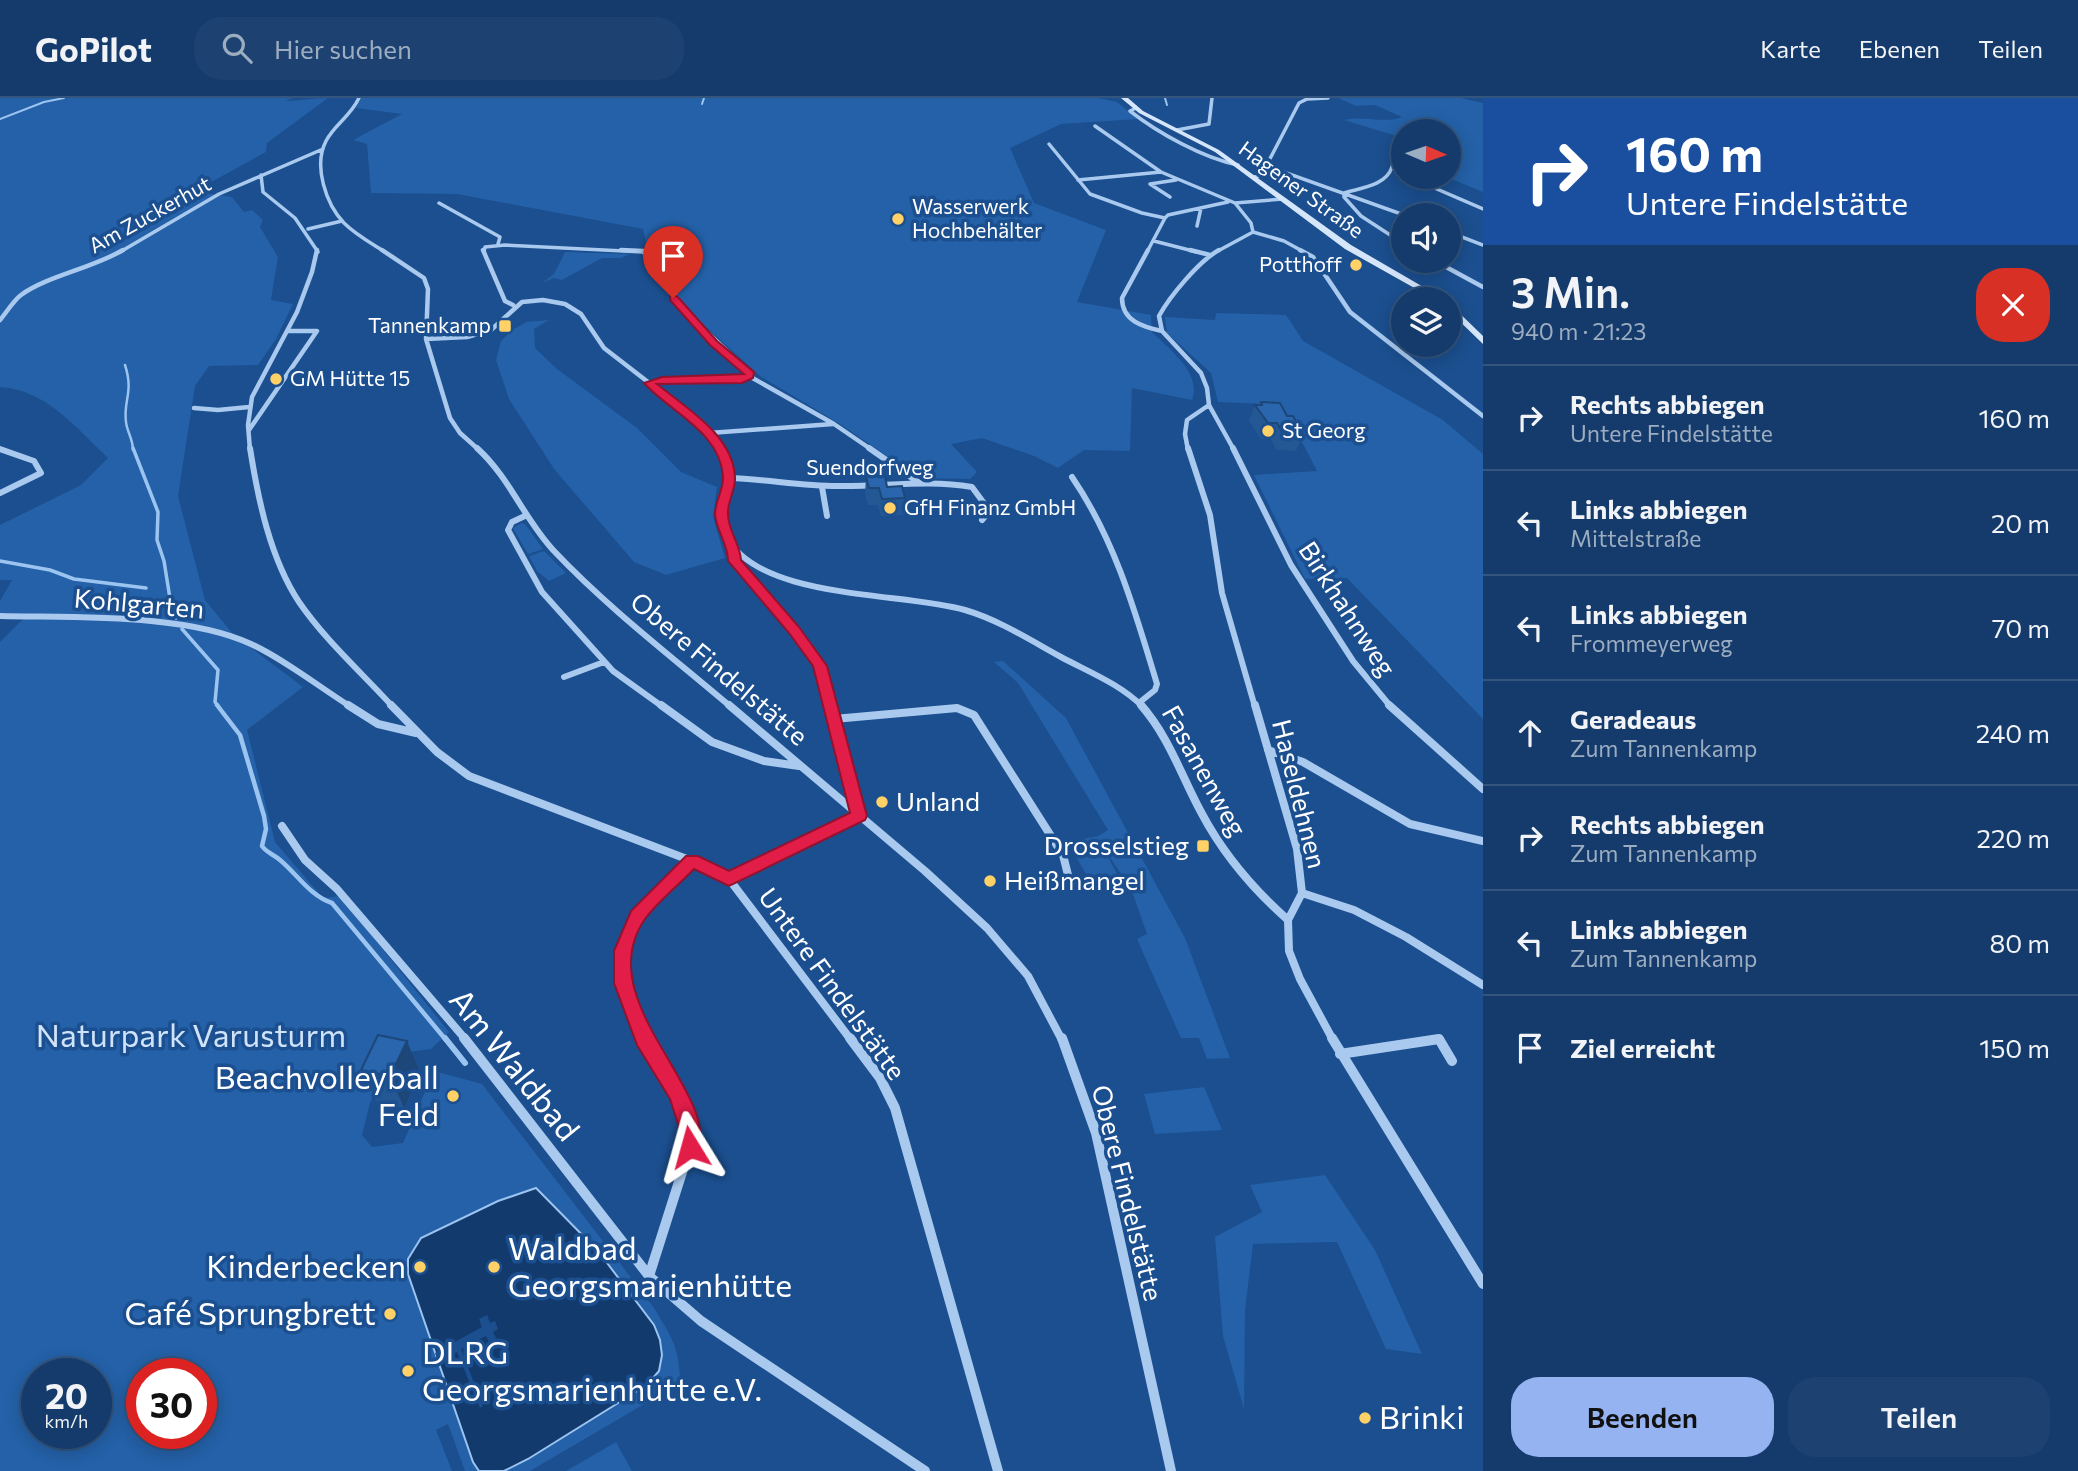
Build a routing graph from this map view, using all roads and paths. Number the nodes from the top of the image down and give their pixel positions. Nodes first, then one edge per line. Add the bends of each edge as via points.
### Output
1 (359, 98) edge
2 (1124, 98) edge
3 (1212, 98) edge
4 (1328, 98) edge
5 (1136, 108) junction
6 (1095, 126) dead end
7 (1177, 130) junction
8 (1048, 144) dead end
9 (324, 149) junction
10 (1238, 165) junction
11 (1267, 166) junction
12 (1391, 169) edge
13 (1161, 172) junction
14 (261, 175) junction
15 (1254, 177) junction
16 (1078, 180) junction
17 (1176, 180) junction
18 (1437, 189) edge
19 (1344, 193) junction
20 (1170, 197) dead end
21 (1283, 199) junction
22 (1232, 202) junction
23 (439, 203) dead end
24 (1201, 208) junction
25 (1483, 209) edge
26 (1391, 210) edge
27 (1165, 218) junction
28 (342, 221) junction
29 (1197, 226) dead end
30 (307, 229) junction
31 (1253, 232) junction
32 (1391, 236) edge
33 (1461, 237) edge
34 (1154, 241) junction
35 (498, 244) junction
36 (1483, 245) edge
37 (1210, 255) junction
38 (1457, 273) edge
39 (1418, 287) edge
40 (1483, 287) edge
41 (513, 305) junction
42 (1461, 318) edge
43 (0, 320) edge
44 (288, 331) junction
45 (1162, 331) junction
46 (426, 339) junction
47 (1483, 341) edge
48 (749, 376) junction
49 (649, 383) junction
50 (1209, 405) junction
51 (248, 407) junction
52 (194, 408) dead end
53 (1483, 416) edge
54 (834, 424) junction
55 (249, 430) junction
56 (709, 433) junction
57 (0, 449) edge
58 (1072, 477) dead end
59 (729, 478) junction
60 (918, 482) junction
61 (822, 486) junction
62 (0, 493) edge
63 (527, 514) junction
64 (827, 516) dead end
65 (982, 520) dead end
66 (734, 546) junction
67 (0, 616) edge
68 (604, 662) junction
69 (564, 677) dead end
70 (1140, 702) junction
71 (834, 719) junction
72 (417, 734) junction
73 (1268, 750) junction
74 (799, 766) junction
75 (1483, 789) edge
76 (859, 816) junction
77 (282, 826) dead end
78 (1483, 841) edge
79 (692, 861) junction
80 (729, 879) junction
81 (1071, 887) dead end
82 (1302, 894) junction
83 (1288, 920) junction
84 (1483, 985) edge
85 (1340, 1054) junction
86 (1452, 1061) dead end
87 (649, 1276) junction
88 (1483, 1284) edge
89 (925, 1471) edge
90 (998, 1471) edge
91 (1171, 1471) edge

1 - 9 street
2 - 5 main road, Hagener Straße
3 - 7 street via 1209,124
4 - 11 street via 1299,103
5 - 7 main road, Hagener Straße
5 - 10 street via 1130,111 1153,126 1218,161
6 - 13 street
7 - 10 main road, Hagener Straße
8 - 16 street
9 - 14 street, Am Zuckerhut
9 - 28 street, Obere Findelstätte via 320,166
10 - 15 main road, Hagener Straße
11 - 15 street via 1261,176
11 - 19 street
12 - 19 street via 1385,179
13 - 16 street
13 - 17 street
14 - 30 street via 263,192
14 - 43 street, Am Zuckerhut via 209,199 103,262 31,289 19,296
15 - 21 main road, Hagener Straße
16 - 27 street via 1098,198
17 - 20 street via 1150,184
17 - 22 street
18 - 25 street
19 - 26 street
19 - 32 street via 1361,216
21 - 22 street
21 - 39 main road, Hagener Straße via 1359,254
22 - 24 street
22 - 31 street via 1251,221
23 - 35 street via 500,237
24 - 27 street
24 - 29 street
27 - 34 street
28 - 30 street
28 - 46 street, Obere Findelstätte via 424,278 428,289
30 - 44 street, Untere Findelstätte via 318,252
31 - 37 street
31 - 53 street via 1284,241 1313,257 1350,312
33 - 36 street
34 - 37 street
34 - 45 street via 1121,305 1142,327
35 - 41 street via 483,250 505,301
35 - 48 street via 643,251 673,298
37 - 45 street via 1163,309
38 - 40 street
41 - 46 street via 490,330
41 - 49 street via 542,300 569,305 579,311 601,346
42 - 47 main road
44 - 51 street, Untere Findelstätte
44 - 55 street via 317,331
45 - 50 street, Birkhahnweg via 1200,373
46 - 63 street, Obere Findelstätte via 450,418 511,486
48 - 49 street via 742,380
48 - 54 street
49 - 56 street
50 - 73 street, Haseldehnen via 1187,420 1185,434 1210,515 1222,593
50 - 75 street, Birkhahnweg via 1292,565 1353,661 1389,705
51 - 52 street
51 - 55 street, Untere Findelstätte
54 - 56 street
54 - 60 street
55 - 72 street, Untere Findelstätte via 271,544 298,599
56 - 59 street via 725,459
57 - 62 street via 33,461 41,473
58 - 70 street, Fasanenweg via 1107,533 1153,672 1156,690
59 - 61 street, Suendorfweg
59 - 66 street via 722,514
60 - 61 street, Suendorfweg
60 - 65 street, Suendorfweg via 972,486 986,506
61 - 64 street
63 - 68 street via 512,522 508,530 542,592
63 - 74 street, Obere Findelstätte via 552,549 607,602
66 - 70 street via 776,575 812,586 967,610 1014,631
66 - 71 street via 734,561 820,666
67 - 72 street, Kohlgarten via 174,623 222,633 251,643 378,724
68 - 69 street
68 - 74 street via 712,742 764,761
70 - 83 street, Fasanenweg via 1159,726 1219,844 1253,890
71 - 76 street
71 - 81 street via 957,708 974,715 1062,853
72 - 79 street, Untere Findelstätte via 469,776
73 - 78 street via 1291,754 1400,820 1435,833
73 - 82 street, Haseldehnen via 1297,849
74 - 76 street, Obere Findelstätte
76 - 80 street
76 - 91 street, Obere Findelstätte via 987,928 1028,976 1062,1038 1096,1133
77 - 87 street, Am Waldbad via 298,855 337,888 481,1058
79 - 80 street, Untere Findelstätte
79 - 87 street via 637,916 623,951 629,1002 644,1039 678,1095 690,1130 690,1147
80 - 90 street, Untere Findelstätte via 880,1079 895,1108
82 - 83 street, Haseldehnen
82 - 84 street via 1354,910
83 - 85 street via 1289,951
85 - 86 street via 1439,1039
85 - 88 street
87 - 89 street, Am Waldbad via 701,1321

